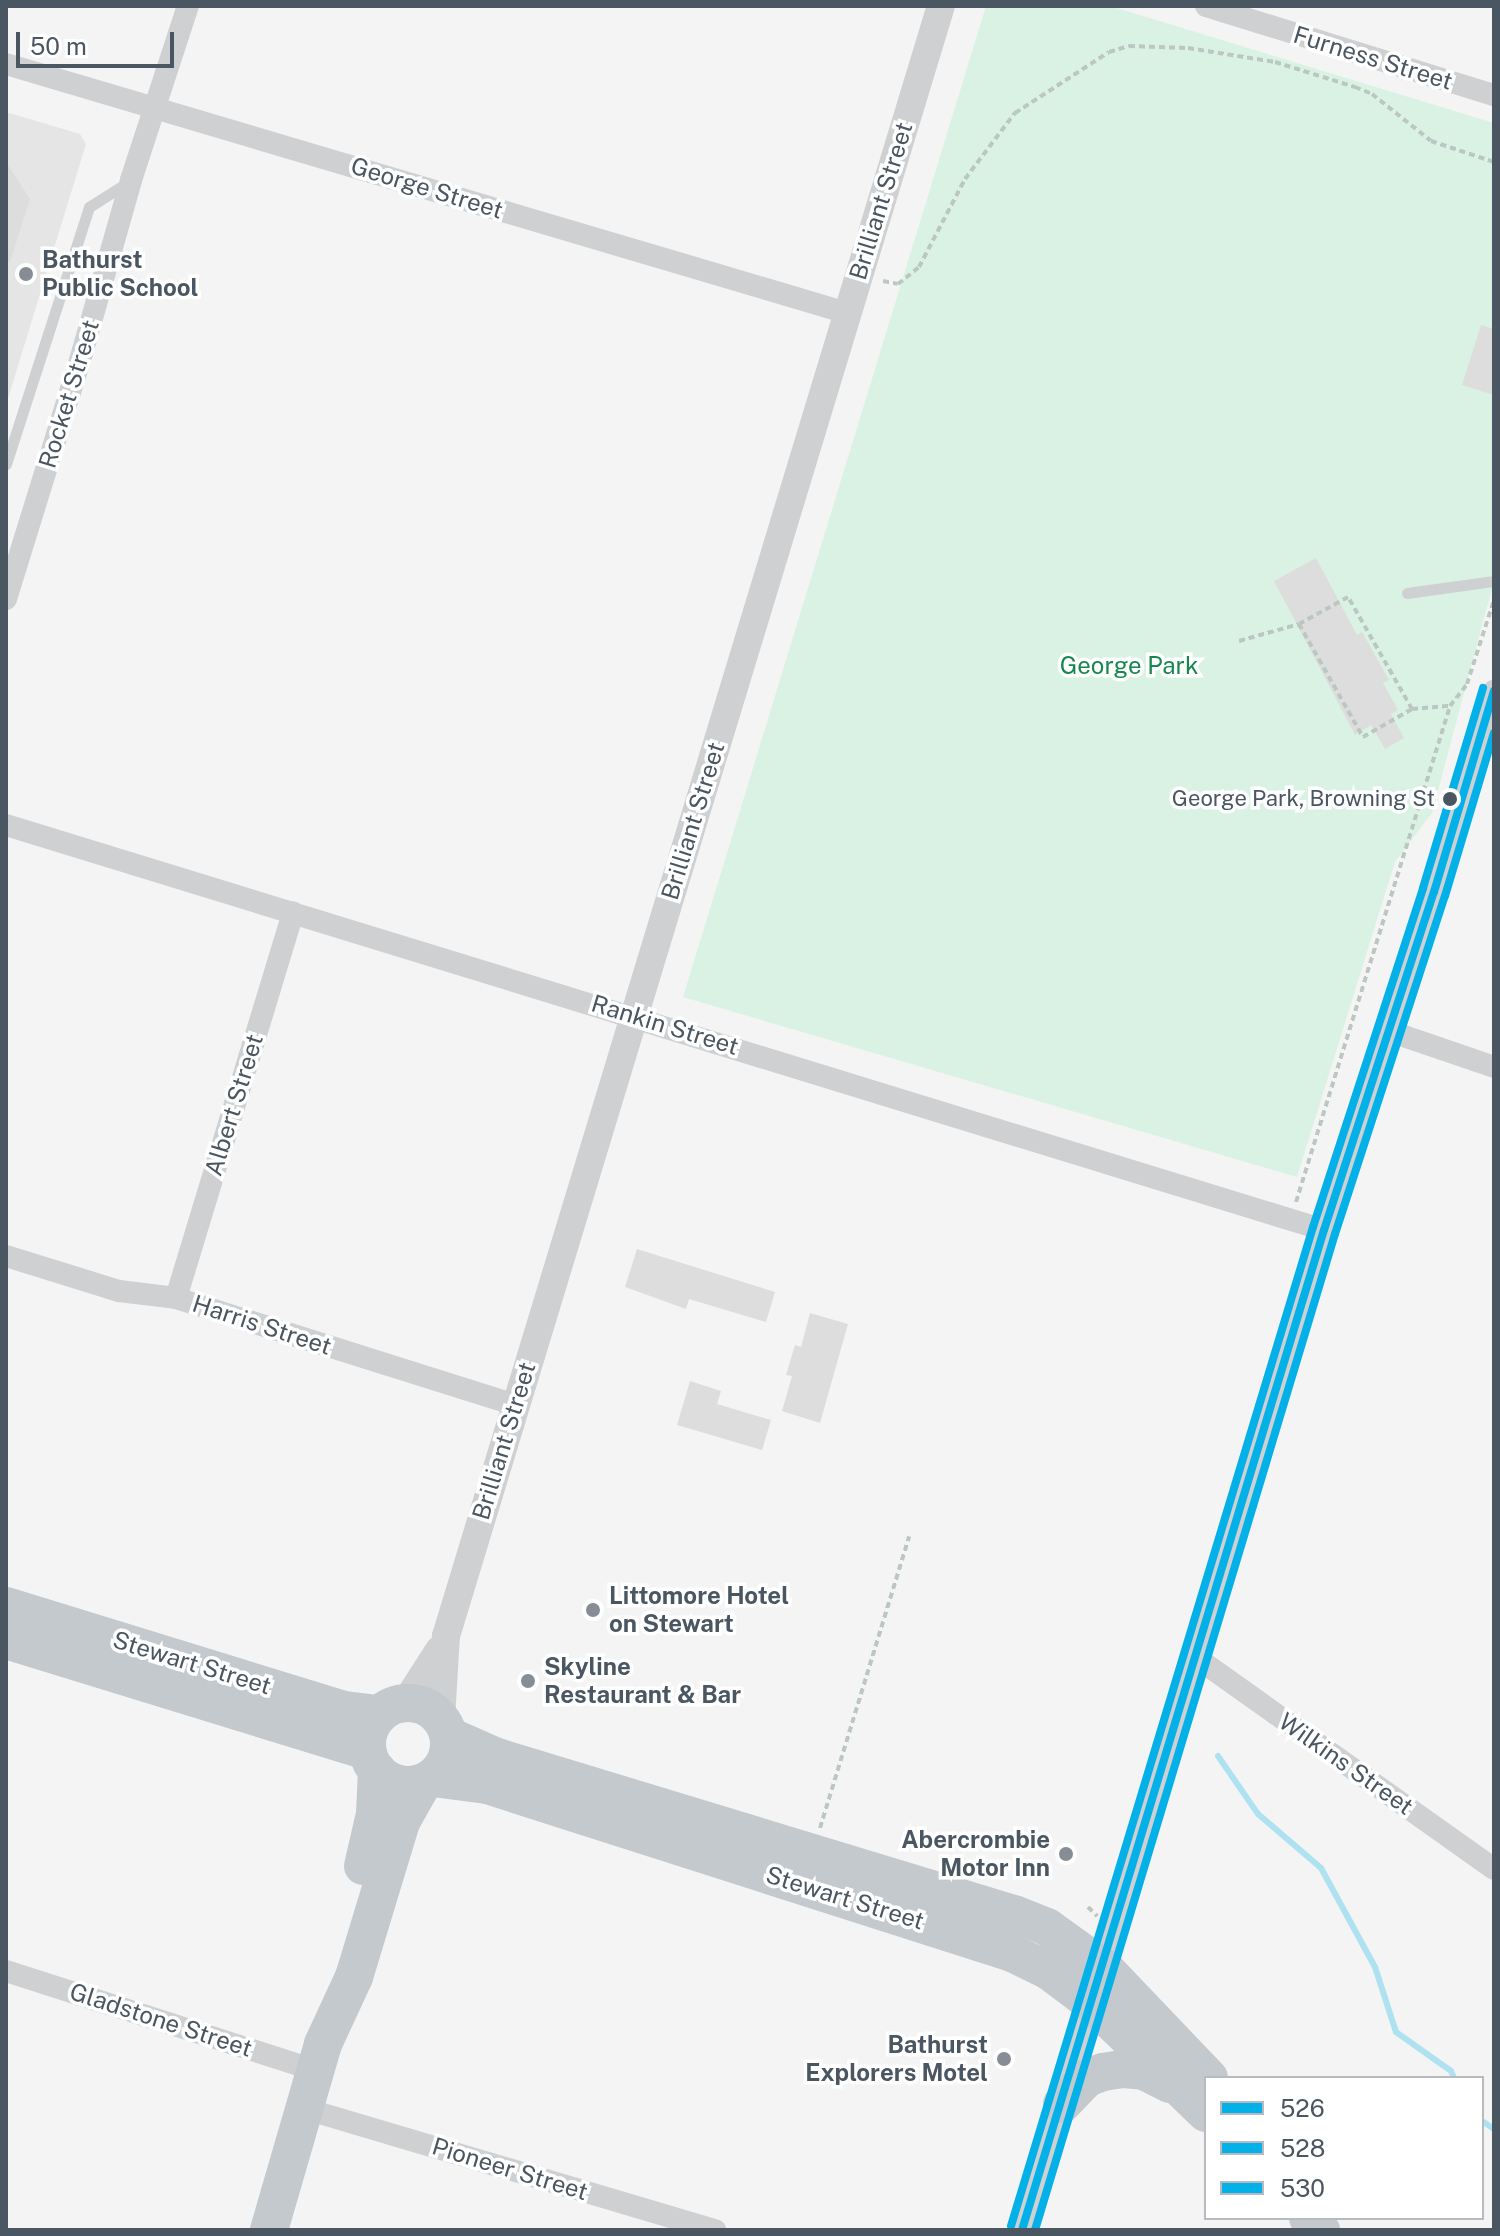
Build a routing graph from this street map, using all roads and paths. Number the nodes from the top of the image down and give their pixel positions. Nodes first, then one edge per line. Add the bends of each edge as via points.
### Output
1 (188, 6) edge
2 (941, 6) edge
3 (1206, 6) edge
4 (6, 64) edge
5 (1494, 95) edge
6 (156, 106) junction
7 (1494, 162) edge
8 (131, 180) junction
9 (859, 274) junction
10 (847, 313) junction
11 (6, 464) edge
12 (12, 557) edge
13 (1494, 581) edge
14 (1407, 593) dead end
15 (6, 599) edge
16 (1494, 600) edge
17 (1299, 624) junction
18 (1239, 641) dead end
19 (1494, 691) edge
20 (1450, 706) junction
21 (1412, 709) junction
22 (6, 825) edge
23 (293, 912) junction
24 (633, 1016) junction
25 (1389, 1031) junction
26 (1494, 1067) edge
27 (1290, 1220) junction
28 (1324, 1230) junction
29 (6, 1256) edge
30 (176, 1298) junction
31 (515, 1405) junction
32 (909, 1536) dead end
33 (6, 1606) edge
34 (446, 1636) junction
35 (6, 1640) edge
36 (1197, 1658) junction
37 (392, 1708) junction
38 (445, 1728) junction
39 (372, 1761) junction
40 (428, 1781) junction
41 (814, 1853) junction
42 (1494, 1869) edge
43 (1104, 1968) junction
44 (6, 1971) edge
45 (1093, 2004) junction
46 (319, 2057) junction
47 (1202, 2097) edge
48 (1062, 2104) junction
49 (306, 2109) junction
50 (269, 2230) edge
51 (715, 2230) edge
52 (1022, 2230) edge

1 - 6 street, Rocket Street
2 - 9 street, Brilliant Street
3 - 5 street, Furness Street
4 - 6 street, George Street
6 - 8 street, Rocket Street
6 - 10 street, George Street
7 - 9 path via 1431,141 1372,94 1302,70 1188,48 1129,46 1109,52 1015,113 965,179 924,258 905,281 892,284
8 - 11 lane via 89,207
8 - 12 street, Rocket Street
9 - 10 street, Brilliant Street
10 - 24 street, Brilliant Street
12 - 15 street, Rocket Street
13 - 14 lane
16 - 20 path via 1467,684
17 - 18 path
17 - 21 path via 1348,597
17 - 21 path via 1363,737
19 - 25 street
20 - 21 path
20 - 27 path
22 - 23 street, Rankin Street
23 - 24 street, Rankin Street
23 - 30 street, Albert Street
24 - 27 street, Rankin Street
24 - 31 street, Brilliant Street
25 - 26 street
25 - 28 street
27 - 28 street, Rankin Street
28 - 36 street
29 - 30 street, Harris Street via 119,1291
30 - 31 street, Harris Street
31 - 34 street, Brilliant Street
32 - 41 path
33 - 37 highway, Stewart Street via 345,1710
34 - 37 street, Brilliant Street via 426,1674
34 - 38 street, Brilliant Street
35 - 39 highway, Stewart Street
36 - 42 street, Wilkins Street
36 - 43 street
37 - 38 highway via 428,1709
37 - 39 highway via 369,1732
38 - 40 highway via 448,1758
38 - 41 highway, Stewart Street via 497,1757
39 - 40 highway via 398,1785
39 - 46 highway via 373,1825 330,1969
40 - 45 highway, Stewart Street via 487,1785 973,1938 1049,1971
40 - 46 highway via 401,1822 354,1977
41 - 43 highway, Stewart Street via 1017,1915 1075,1944
43 - 45 street
43 - 47 highway, Stewart Street
44 - 46 street, Gladstone Street
45 - 47 highway, Stewart Street
45 - 48 street
46 - 49 highway
47 - 48 highway via 1144,2071 1123,2069 1087,2078
48 - 52 street
49 - 50 highway
49 - 51 street, Pioneer Street

